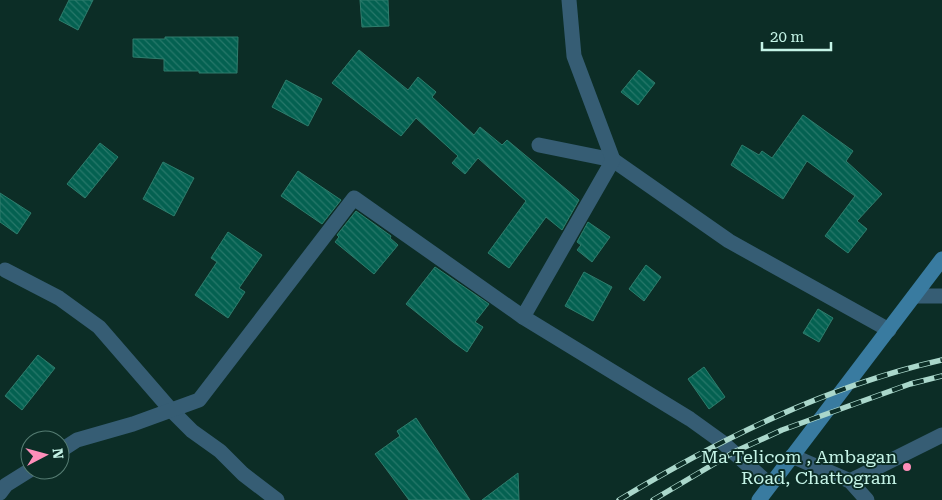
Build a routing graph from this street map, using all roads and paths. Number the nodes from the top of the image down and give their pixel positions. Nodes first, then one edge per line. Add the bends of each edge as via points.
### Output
1 (569, 0) edge
2 (539, 145) dead end
3 (613, 160) junction
4 (942, 259) edge
5 (5, 270) dead end
6 (916, 296) junction
7 (942, 296) edge
8 (522, 317) junction
9 (889, 330) junction
10 (171, 410) junction
11 (942, 435) edge
12 (70, 445) edge
13 (792, 456) junction
14 (20, 476) edge
15 (850, 481) junction
16 (770, 485) junction
17 (0, 494) edge
18 (277, 500) edge
19 (759, 500) edge
20 (867, 500) edge

1 - 3 street via 574,56
2 - 3 street
3 - 8 street
3 - 9 street via 729,240
4 - 6 main road
5 - 10 street via 59,298 99,327
6 - 7 street
6 - 9 main road
8 - 10 street via 354,198 199,400
8 - 16 street via 690,419 722,442
9 - 13 main road
10 - 12 street
10 - 18 street
11 - 15 street
13 - 15 street
13 - 16 main road
14 - 17 street via 6,485
15 - 20 street
16 - 19 main road

